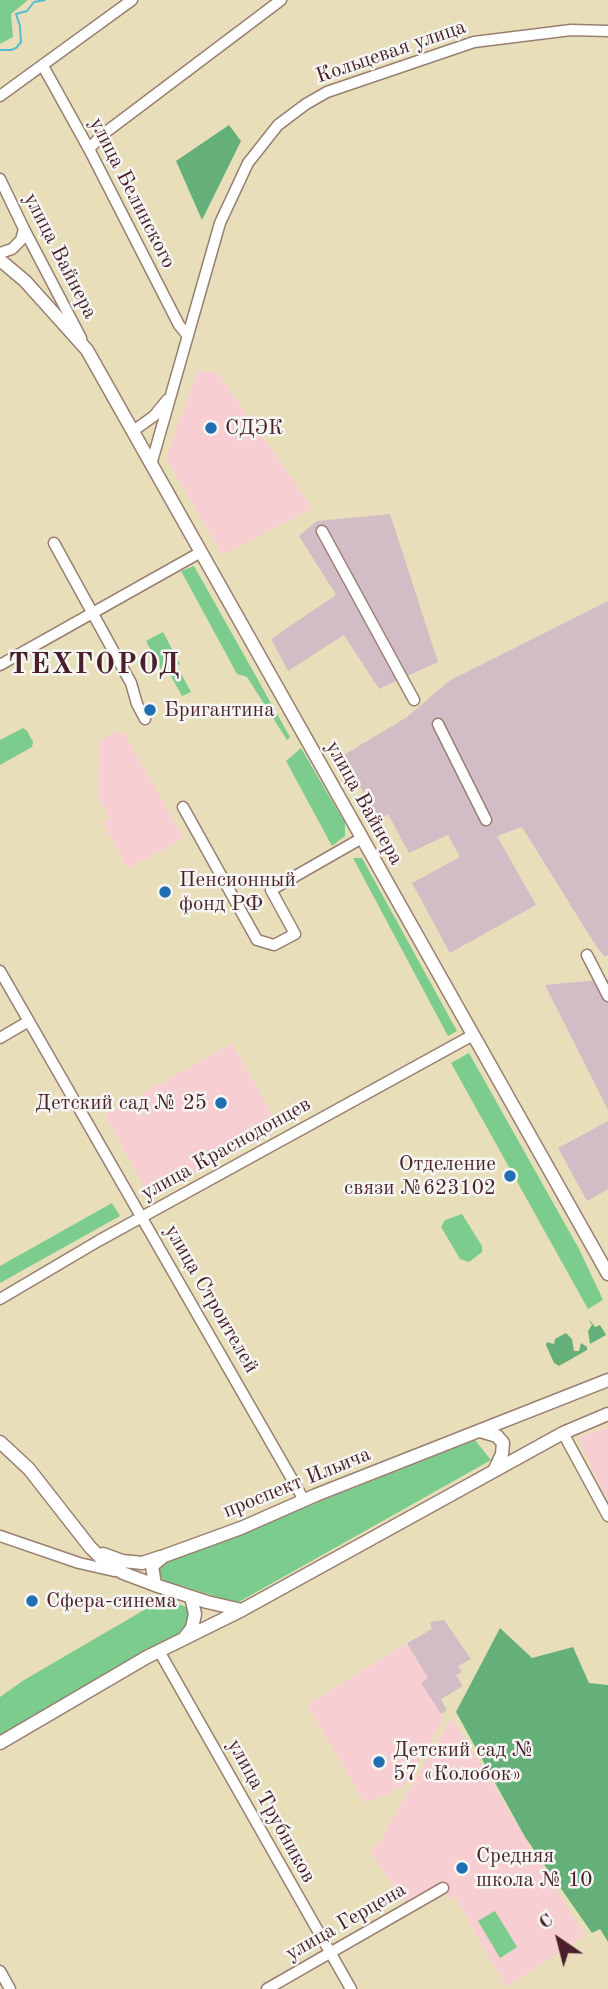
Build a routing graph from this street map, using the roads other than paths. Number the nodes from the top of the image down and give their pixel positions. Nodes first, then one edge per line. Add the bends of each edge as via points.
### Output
1 (132, 0) edge
2 (281, 0) edge
3 (608, 31) edge
4 (43, 66) junction
5 (0, 96) edge
6 (89, 149) junction
7 (0, 179) edge
8 (24, 229) junction
9 (0, 253) edge
10 (0, 260) edge
11 (188, 336) junction
12 (87, 350) junction
13 (171, 395) junction
14 (133, 432) junction
15 (152, 465) junction
16 (322, 531) dead end
17 (54, 543) dead end
18 (201, 552) junction
19 (91, 613) junction
20 (0, 664) edge
21 (414, 700) dead end
22 (145, 719) dead end
23 (438, 724) dead end
24 (183, 807) dead end
25 (486, 820) dead end
26 (362, 838) junction
27 (587, 955) dead end
28 (0, 971) edge
29 (608, 996) edge
30 (29, 1021) junction
31 (472, 1035) junction
32 (0, 1038) edge
33 (142, 1217) junction
34 (608, 1274) edge
35 (0, 1299) edge
36 (608, 1380) edge
37 (608, 1406) edge
38 (608, 1414) edge
39 (567, 1430) junction
40 (478, 1431) junction
41 (0, 1442) edge
42 (495, 1470) junction
43 (304, 1500) junction
44 (608, 1516) edge
45 (0, 1536) edge
46 (92, 1549) junction
47 (164, 1556) junction
48 (123, 1573) junction
49 (155, 1586) junction
50 (191, 1597) junction
51 (242, 1610) junction
52 (185, 1638) junction
53 (159, 1651) junction
54 (0, 1743) edge
55 (443, 1888) dead end
56 (329, 1953) junction
57 (0, 1971) edge
58 (10, 1989) edge
59 (267, 1989) edge
60 (351, 1989) edge

1 - 4 street
2 - 6 street
3 - 11 street, Кольцевая улица via 571,30 474,43 339,87 296,110 270,133 239,180 220,223
4 - 5 street
4 - 6 street, улица Белинского
6 - 11 street, улица Белинского
7 - 8 street, улица Вайнера
8 - 9 street via 21,240
8 - 12 street, улица Вайнера
10 - 12 main road, улица Вайнера
11 - 13 street, Кольцевая улица
12 - 14 main road, улица Вайнера
13 - 14 street, Кольцевая улица
13 - 15 street, Кольцевая улица
14 - 15 main road, улица Вайнера
15 - 18 main road, улица Вайнера
16 - 21 street
17 - 19 street
18 - 19 street
18 - 26 main road, улица Вайнера
19 - 20 street
19 - 22 street
23 - 25 street
24 - 26 street via 257,940 274,945 295,933 271,890
26 - 31 main road, улица Вайнера
27 - 29 street
28 - 30 street, улица Строителей
30 - 32 street
30 - 33 street, улица Строителей
31 - 33 street, улица Краснодонцев
31 - 34 main road, улица Вайнера
33 - 35 street, улица Краснодонцев
33 - 43 street, улица Строителей
36 - 40 main road, проспект Ильича
37 - 39 main road
38 - 39 main road
39 - 42 main road
39 - 44 street
40 - 42 main road via 497,1436 503,1443
40 - 43 main road, проспект Ильича
41 - 46 main road via 38,1479
42 - 51 main road
43 - 47 main road, проспект Ильича
45 - 48 street
46 - 47 main road, проспект Ильича via 142,1563
46 - 48 main road
47 - 49 main road via 152,1566
48 - 49 main road
49 - 50 main road
50 - 51 main road
50 - 52 main road via 195,1614
51 - 52 main road
52 - 53 main road
53 - 54 main road
53 - 56 street, улица Трубников
55 - 56 street, улица Герцена
56 - 59 street, улица Герцена
56 - 60 street, улица Трубников
57 - 58 street

